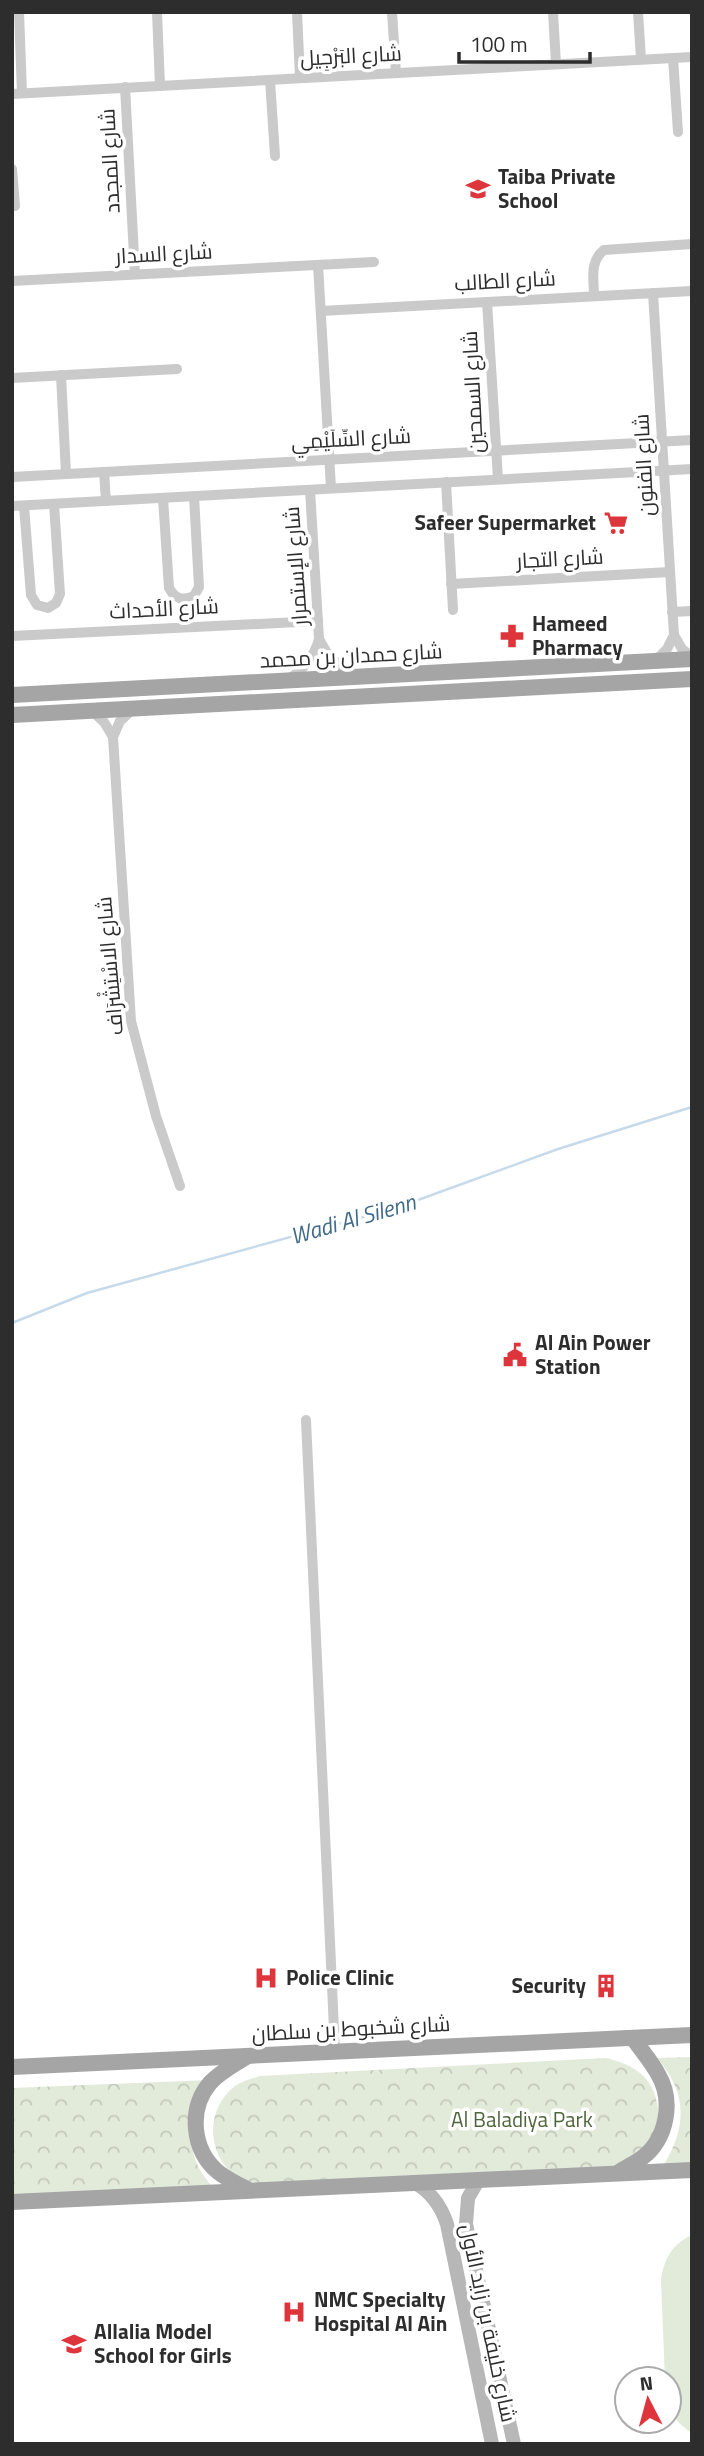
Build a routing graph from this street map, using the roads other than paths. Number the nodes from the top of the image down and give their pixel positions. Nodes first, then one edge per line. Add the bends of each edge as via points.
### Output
1 (19, 12) edge
2 (157, 12) edge
3 (296, 12) edge
4 (392, 12) edge
5 (552, 12) edge
6 (638, 12) edge
7 (692, 57) edge
8 (673, 58) junction
9 (641, 60) junction
10 (556, 64) junction
11 (396, 73) junction
12 (300, 78) junction
13 (270, 79) junction
14 (160, 86) junction
15 (125, 88) junction
16 (17, 93) edge
17 (678, 132) dead end
18 (275, 156) dead end
19 (12, 169) edge
20 (15, 206) dead end
21 (692, 244) edge
22 (374, 262) dead end
23 (318, 265) junction
24 (135, 274) junction
25 (12, 281) edge
26 (692, 291) edge
27 (653, 293) junction
28 (594, 296) junction
29 (487, 302) junction
30 (321, 311) junction
31 (177, 369) dead end
32 (61, 375) junction
33 (12, 378) edge
34 (692, 440) edge
35 (662, 442) junction
36 (496, 451) junction
37 (330, 460) junction
38 (692, 469) edge
39 (664, 470) junction
40 (104, 472) junction
41 (66, 474) junction
42 (12, 477) edge
43 (498, 479) junction
44 (446, 482) junction
45 (331, 488) junction
46 (310, 489) junction
47 (194, 496) junction
48 (163, 498) junction
49 (106, 501) junction
50 (54, 504) junction
51 (12, 506) edge
52 (24, 506) junction
53 (670, 572) junction
54 (452, 584) junction
55 (184, 599) junction
56 (453, 610) dead end
57 (692, 611) edge
58 (672, 612) junction
59 (318, 621) junction
60 (186, 627) junction
61 (674, 635) junction
62 (12, 636) edge
63 (320, 639) junction
64 (692, 658) edge
65 (655, 661) junction
66 (357, 676) junction
67 (692, 679) edge
68 (286, 680) junction
69 (12, 695) edge
70 (133, 709) junction
71 (92, 711) junction
72 (12, 715) edge
73 (113, 737) junction
74 (180, 1186) dead end
75 (306, 1420) dead end
76 (692, 2035) edge
77 (633, 2038) junction
78 (335, 2051) junction
79 (248, 2056) junction
80 (12, 2067) edge
81 (692, 2170) edge
82 (617, 2173) junction
83 (479, 2179) junction
84 (413, 2182) junction
85 (247, 2189) junction
86 (12, 2202) edge
87 (457, 2277) junction
88 (490, 2337) junction
89 (492, 2444) edge
90 (514, 2444) edge

1 - 16 street
2 - 14 street
3 - 12 street
4 - 11 street
5 - 10 street
6 - 9 street
7 - 8 street, شارع البَرْجِيل
8 - 9 street, شارع البَرْجِيل
8 - 17 street
9 - 10 street, شارع البَرْجِيل
10 - 11 street, شارع البَرْجِيل
11 - 12 street, شارع البَرْجِيل
12 - 13 street, شارع البَرْجِيل
13 - 14 street, شارع البَرْجِيل
13 - 18 street
14 - 15 street, شارع البَرْجِيل
15 - 16 street, شارع البَرْجِيل
15 - 24 street, شارع المجدد
19 - 20 street
21 - 28 street via 604,250 593,266
22 - 23 street, شارع السدار
23 - 24 street, شارع السدار
23 - 30 street
24 - 25 street, شارع السدار
26 - 27 street, شارع الطالب
27 - 28 street, شارع الطالب
27 - 35 street, شارع الفنون
28 - 29 street, شارع الطالب
29 - 30 street, شارع الطالب
29 - 36 street, شارع السمحين
30 - 37 street
31 - 32 street
32 - 33 street
32 - 41 street
34 - 35 street, شارع السِّلَيْمِي
35 - 36 street, شارع السِّلَيْمِي
35 - 39 street, شارع الفنون
36 - 37 street, شارع السِّلَيْمِي
36 - 43 street, شارع السمحين
37 - 40 street, شارع السِّلَيْمِي
37 - 45 street
38 - 39 street
39 - 43 street
39 - 53 street, شارع الفنون
40 - 41 street, شارع السِّلَيْمِي
40 - 49 street
41 - 42 street, شارع السِّلَيْمِي
43 - 44 street
44 - 45 street
44 - 54 street
45 - 46 street
46 - 47 street
46 - 59 street, شارع الإستمرار
47 - 48 street
47 - 55 street via 199,587 194,596
48 - 49 street
48 - 55 street via 169,588
49 - 50 street
50 - 52 street
50 - 52 street via 60,594 48,608 37,605 31,595
51 - 52 street
53 - 54 street, شارع التجار
53 - 58 street, شارع الفنون
54 - 56 street
55 - 60 street
57 - 58 street
58 - 61 street, شارع الفنون
59 - 60 street, شارع الأحداث
59 - 63 street, شارع الإستمرار
60 - 62 street, شارع الأحداث
61 - 64 street
61 - 65 street
63 - 66 street, شارع الإستمرار via 330,658
63 - 68 street, شارع الإستمرار via 304,668
64 - 65 main road, شارع حمدان بن محمد
65 - 66 main road, شارع حمدان بن محمد
66 - 68 main road, شارع حمدان بن محمد
67 - 70 main road, شارع حمدان بن محمد
68 - 69 main road, شارع حمدان بن محمد
70 - 71 main road, شارع حمدان بن محمد
70 - 73 street via 120,721
71 - 72 main road, شارع حمدان بن محمد
71 - 73 street
73 - 74 street, شارع الاسْتِشْرَاف via 131,1021
75 - 78 street
76 - 77 main road, شارع شخبوط بن سلطان
77 - 78 main road, شارع شخبوط بن سلطان
77 - 82 main road via 663,2083 667,2111 654,2145
78 - 79 main road, شارع شخبوط بن سلطان
79 - 80 main road, شارع شخبوط بن سلطان
79 - 85 main road via 209,2084 195,2123 209,2163
81 - 82 main road
82 - 83 main road
83 - 84 main road
83 - 88 main road, شارع خليفة بن زايد الأول via 468,2198 465,2218
84 - 85 main road
84 - 87 main road, شارع خليفة بن زايد الأول via 432,2196 445,2216
85 - 86 main road
87 - 88 main road via 468,2280 478,2325
87 - 89 main road, شارع خليفة بن زايد الأول
88 - 90 main road, شارع خليفة بن زايد الأول

